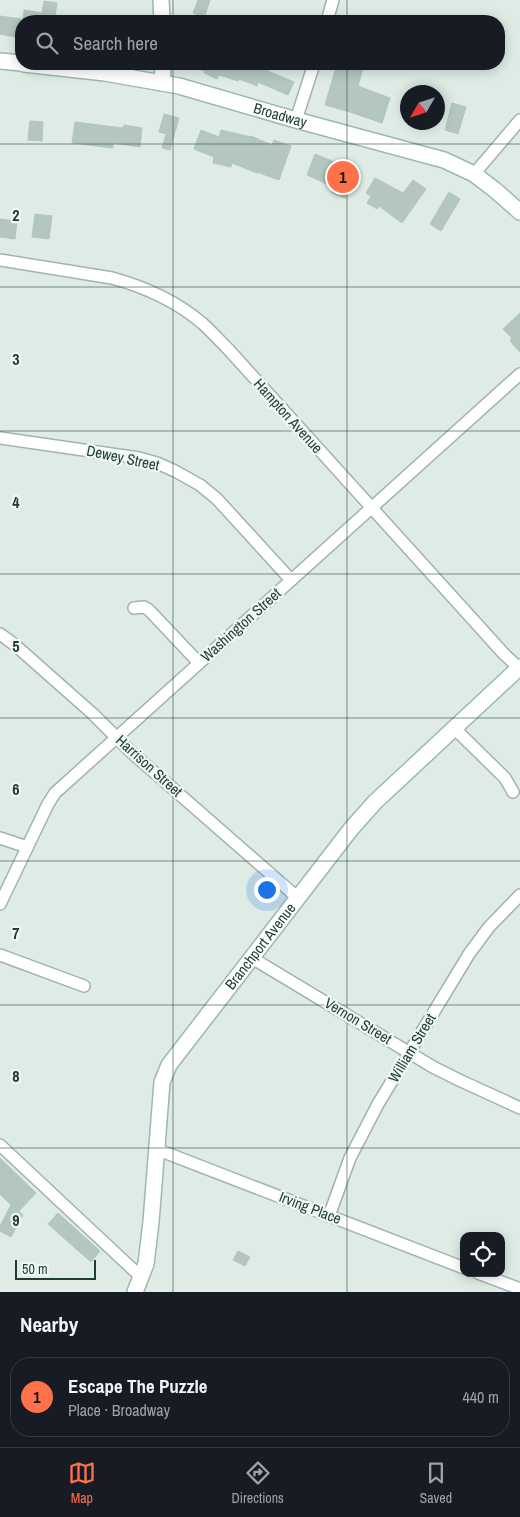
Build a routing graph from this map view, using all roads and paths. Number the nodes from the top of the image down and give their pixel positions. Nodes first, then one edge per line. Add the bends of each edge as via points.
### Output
1 (161, 0) edge
2 (333, 0) edge
3 (162, 15) edge
4 (329, 15) edge
5 (0, 61) edge
6 (15, 63) edge
7 (84, 70) edge
8 (163, 70) edge
9 (312, 70) edge
10 (162, 83) junction
11 (296, 120) junction
12 (520, 120) edge
13 (474, 174) junction
14 (520, 212) edge
15 (0, 260) edge
16 (520, 374) edge
17 (0, 438) edge
18 (371, 508) junction
19 (291, 580) junction
20 (134, 608) dead end
21 (0, 634) edge
22 (199, 663) junction
23 (520, 667) edge
24 (454, 728) junction
25 (117, 737) junction
26 (513, 792) dead end
27 (0, 838) edge
28 (27, 847) junction
29 (520, 895) edge
30 (298, 898) junction
31 (0, 904) edge
32 (0, 955) edge
33 (252, 958) junction
34 (84, 986) dead end
35 (410, 1053) junction
36 (520, 1108) edge
37 (0, 1145) edge
38 (156, 1149) junction
39 (329, 1216) junction
40 (460, 1266) edge
41 (140, 1277) junction
42 (488, 1277) edge
43 (520, 1289) edge
44 (135, 1292) edge

1 - 3 street
2 - 4 street
5 - 6 street, Broadway
7 - 10 street, Broadway
8 - 10 street
9 - 11 street
10 - 11 street, Broadway
11 - 13 street, Broadway via 447,161
12 - 13 street
13 - 14 street, Broadway
15 - 18 street, Hampton Avenue via 112,278 156,294 189,313 229,350
16 - 18 street, Washington Street
17 - 19 street, Dewey Street via 139,458 175,471 217,499
18 - 19 street, Washington Street
18 - 23 street, Hampton Avenue via 504,654
19 - 22 street, Washington Street
20 - 22 street via 149,610
21 - 25 street, Harrison Street
22 - 25 street, Washington Street
23 - 24 street, Branchport Avenue
24 - 26 street via 505,778
24 - 30 street, Branchport Avenue via 375,802
25 - 28 street, Washington Street via 55,793
25 - 30 street, Harrison Street
27 - 28 street
28 - 31 street, Washington Street
29 - 35 street, William Street via 468,954
30 - 33 street, Branchport Avenue
32 - 34 street
33 - 35 street, Vernon Street
33 - 38 street, Branchport Avenue via 169,1065 162,1082
35 - 36 street, Vernon Street via 458,1080
35 - 39 street, William Street via 350,1158
37 - 41 street
38 - 39 street, Irving Place
38 - 41 street, Branchport Avenue via 146,1264
39 - 40 street, Irving Place
41 - 44 street, Branchport Avenue
42 - 43 street

